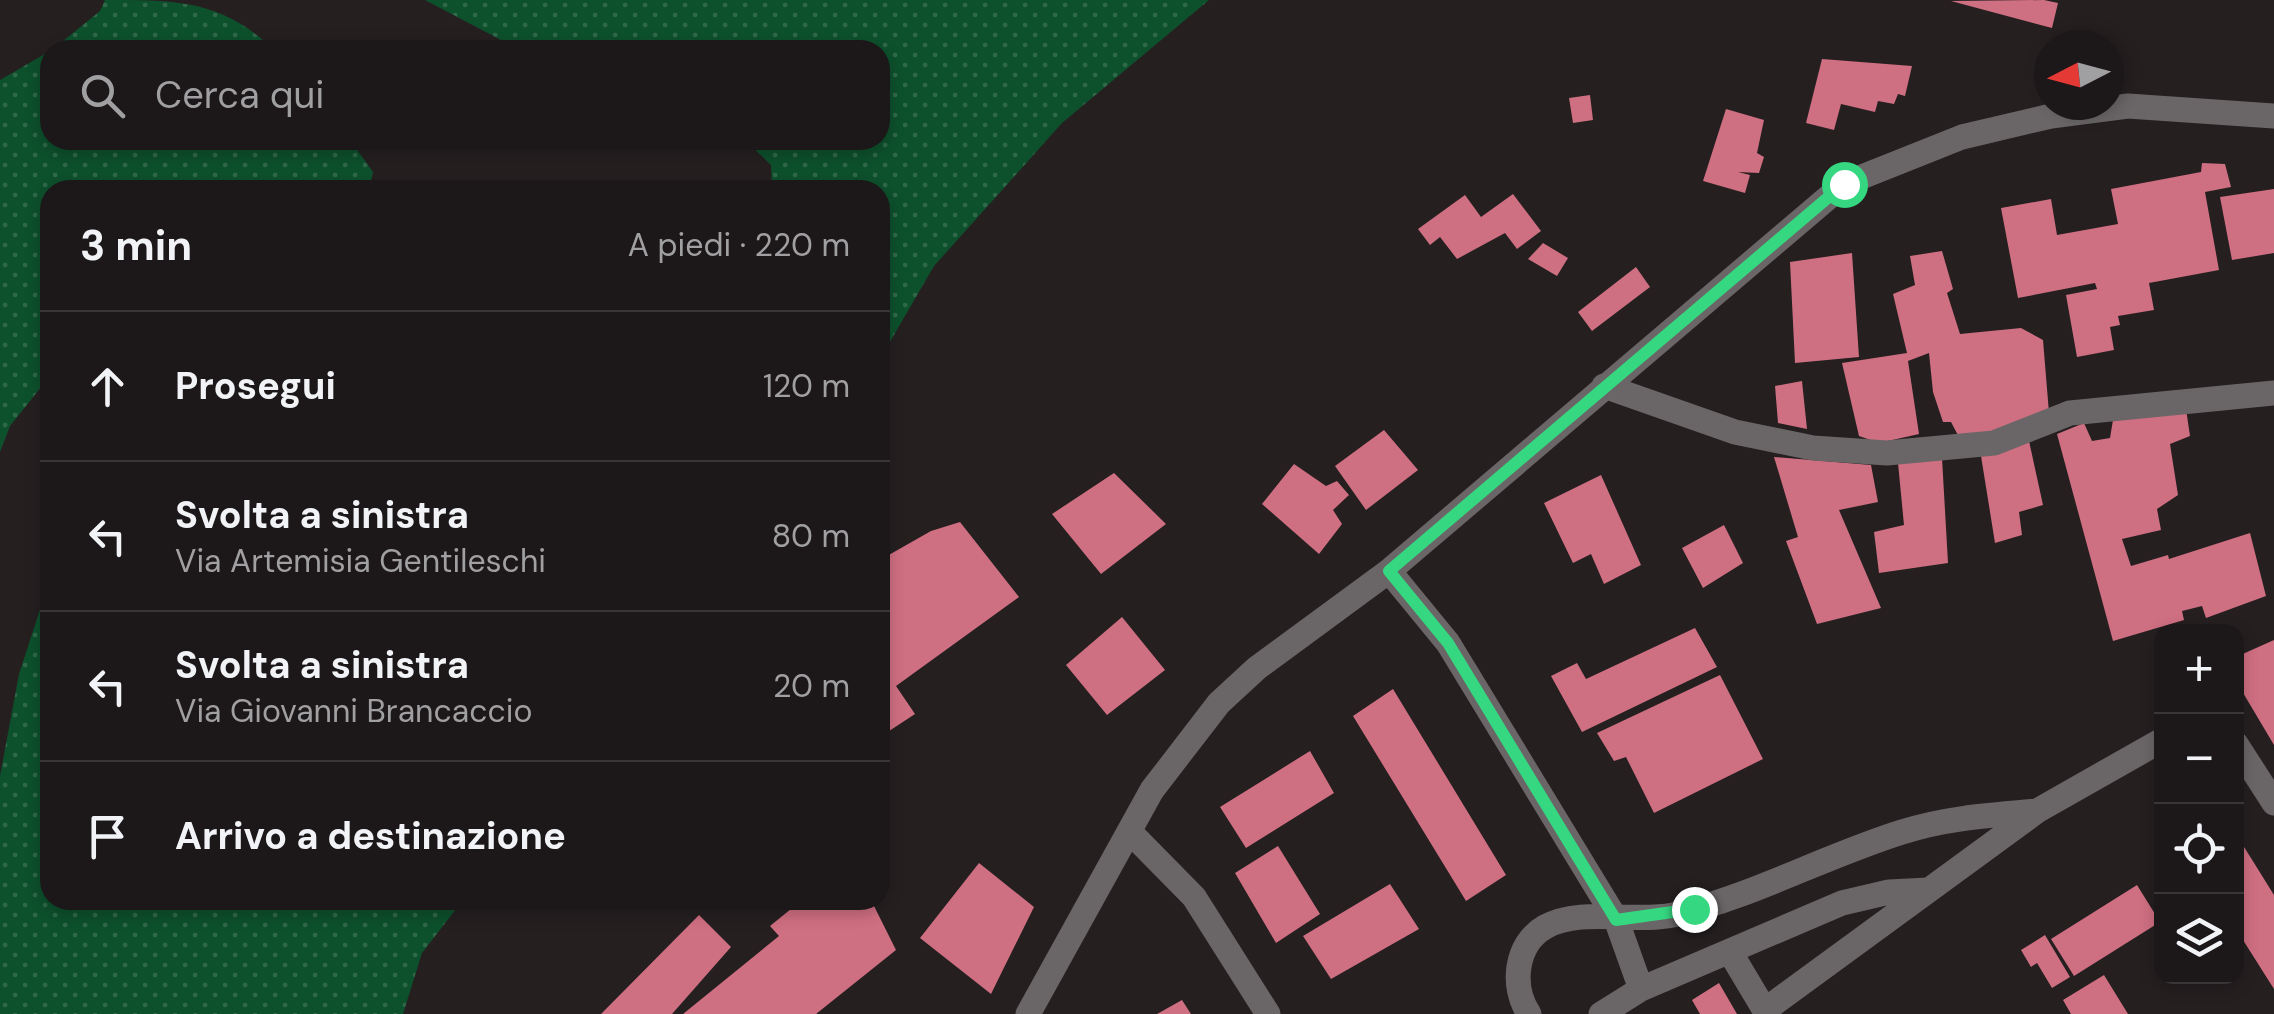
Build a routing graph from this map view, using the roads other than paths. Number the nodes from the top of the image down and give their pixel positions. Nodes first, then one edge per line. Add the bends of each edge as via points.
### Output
1 (2274, 116) edge
2 (1604, 386) junction
3 (2274, 393) edge
4 (1389, 571) junction
5 (2154, 745) edge
6 (2244, 756) edge
7 (2274, 803) edge
8 (2037, 812) junction
9 (1130, 832) junction
10 (1928, 890) junction
11 (1616, 920) junction
12 (1730, 952) junction
13 (1642, 989) junction
14 (1766, 1012) edge
15 (1028, 1014) edge
16 (1268, 1014) edge
17 (1529, 1014) edge
18 (1601, 1014) edge

1 - 2 street via 2128,106 2050,116 1962,137 1844,184
2 - 3 street via 1735,432 1813,448 1887,453 1994,443 2070,413
2 - 4 street
4 - 9 street via 1218,703 1190,735
4 - 11 street via 1448,643
5 - 8 street
6 - 7 street
8 - 10 street
8 - 11 street via 1920,827 1694,909
9 - 15 street
9 - 16 street via 1194,896
10 - 12 street via 1842,903
10 - 14 street
11 - 13 street
11 - 17 street via 1566,921 1524,946 1518,987
12 - 13 street
12 - 14 street
13 - 18 street

